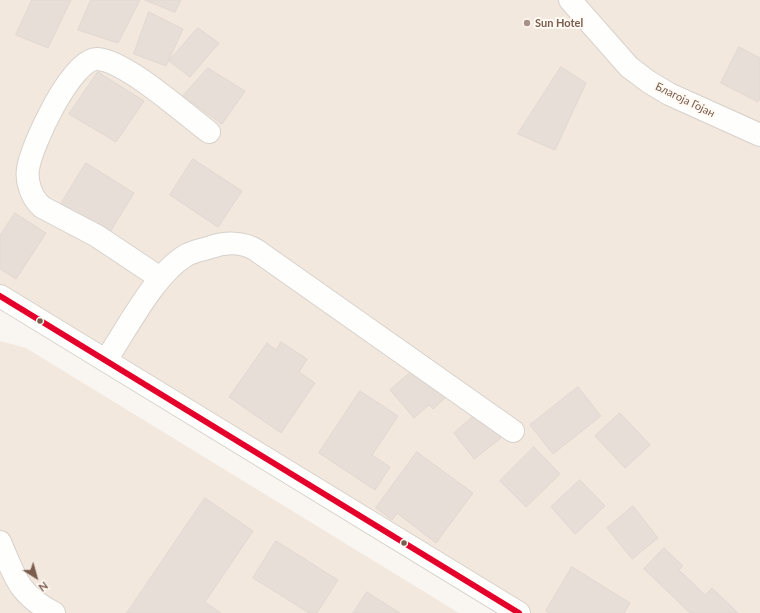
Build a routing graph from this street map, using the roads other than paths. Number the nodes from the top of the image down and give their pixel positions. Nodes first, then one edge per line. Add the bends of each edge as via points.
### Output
1 (570, 0) edge
2 (209, 132) dead end
3 (760, 135) edge
4 (160, 278) junction
5 (0, 296) edge
6 (106, 360) junction
7 (513, 431) dead end
8 (0, 542) edge
9 (54, 613) edge
10 (519, 613) edge

1 - 3 street, Благоја Гојан via 629,67 649,82
2 - 4 street via 139,78 107,60 95,59 79,69 37,138 28,169 29,183 36,202 97,236
4 - 6 street
4 - 7 street via 186,256 216,245 233,243 250,247
5 - 6 street
6 - 10 street
8 - 9 street via 17,583 26,593

